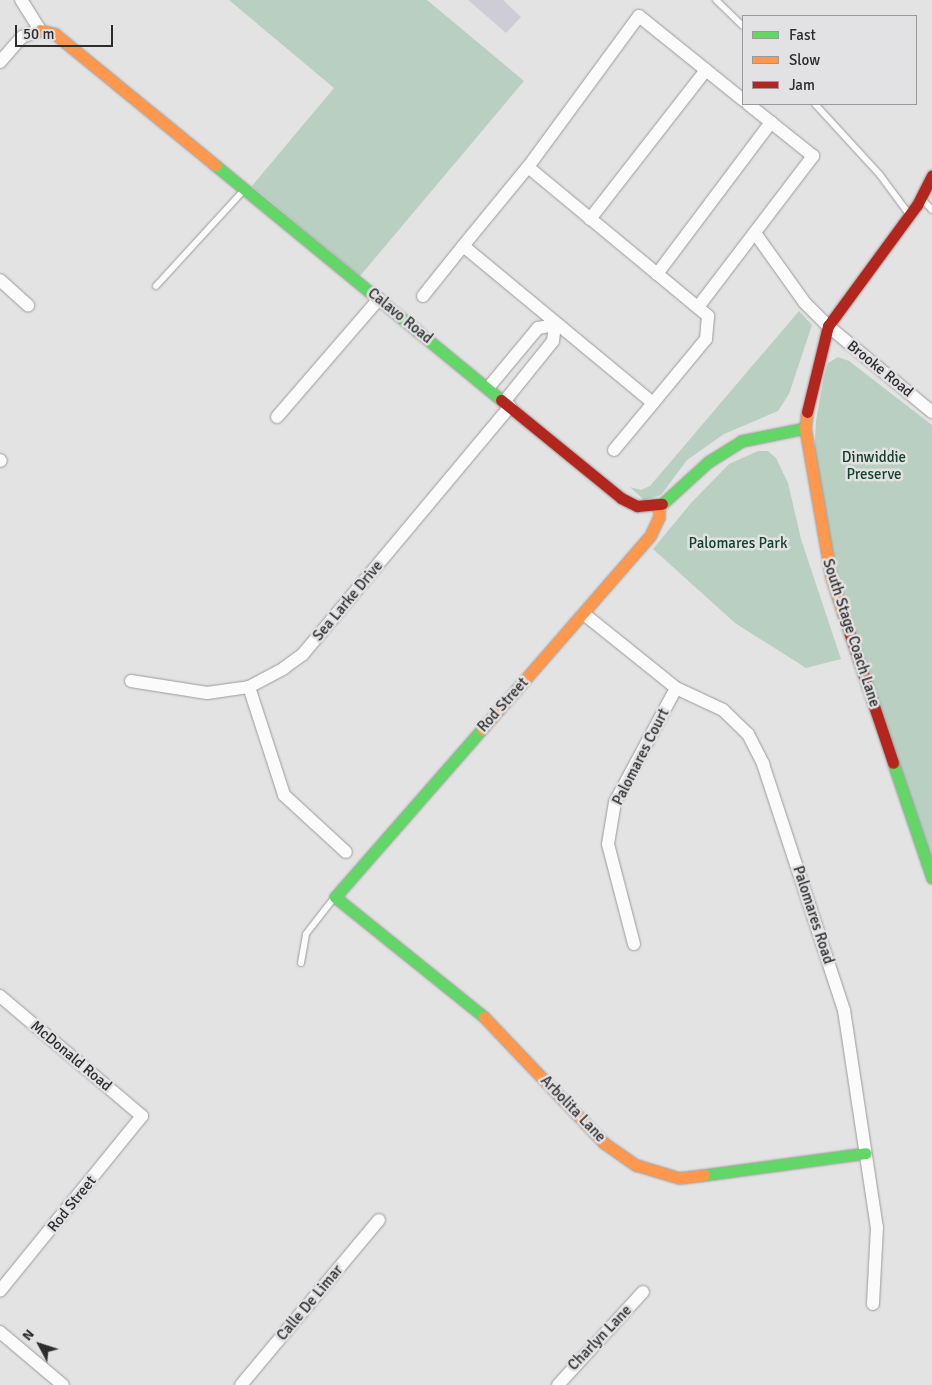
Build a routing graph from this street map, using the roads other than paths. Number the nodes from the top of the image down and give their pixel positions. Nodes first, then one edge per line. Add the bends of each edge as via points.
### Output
1 (21, 0) edge
2 (716, 0) edge
3 (742, 25) edge
4 (40, 30) junction
5 (0, 62) edge
6 (706, 70) junction
7 (742, 99) edge
8 (749, 105) edge
9 (816, 105) edge
10 (771, 122) junction
11 (528, 168) junction
12 (932, 176) edge
13 (245, 189) junction
14 (921, 198) junction
15 (932, 210) edge
16 (910, 215) junction
17 (590, 219) junction
18 (755, 233) junction
19 (462, 246) junction
20 (657, 274) junction
21 (0, 280) edge
22 (156, 286) dead end
23 (423, 296) dead end
24 (379, 299) junction
25 (28, 305) dead end
26 (698, 307) junction
27 (555, 325) junction
28 (828, 326) junction
29 (488, 388) junction
30 (653, 403) junction
31 (507, 404) junction
32 (932, 412) edge
33 (277, 417) dead end
34 (805, 428) junction
35 (614, 450) dead end
36 (659, 507) junction
37 (584, 614) junction
38 (131, 680) dead end
39 (249, 688) junction
40 (676, 688) junction
41 (346, 852) dead end
42 (932, 878) edge
43 (335, 897) junction
44 (634, 944) dead end
45 (300, 964) dead end
46 (0, 996) edge
47 (142, 1116) joint
48 (866, 1153) junction
49 (379, 1220) dead end
50 (0, 1291) edge
51 (643, 1292) dead end
52 (874, 1304) dead end
53 (0, 1332) edge
54 (63, 1385) edge
55 (241, 1385) edge
56 (558, 1385) edge

1 - 4 street
2 - 3 lane
4 - 5 street via 22,37
4 - 13 street, Calavo Road via 55,34
6 - 7 street
6 - 11 street via 638,16
6 - 17 street
8 - 10 street
9 - 16 lane via 880,175
10 - 18 street via 813,156
10 - 20 street
11 - 17 street
11 - 19 street
12 - 14 street, South Stage Coach Lane
13 - 22 lane
13 - 24 street, Calavo Road
14 - 15 lane
14 - 16 street, South Stage Coach Lane
16 - 28 street, South Stage Coach Lane
17 - 20 street
18 - 26 street
18 - 28 street, Brooke Road via 805,304
19 - 23 street
19 - 27 street
20 - 26 street
21 - 25 street
24 - 29 street, Calavo Road
24 - 33 street
26 - 30 street via 708,316 706,339
27 - 29 street via 538,328
27 - 30 street
27 - 31 street, Sea Larke Drive via 553,341
28 - 32 street, Brooke Road
28 - 34 street, South Stage Coach Lane via 809,394
29 - 31 street, Calavo Road
30 - 35 street
31 - 36 street, Calavo Road via 621,498 637,506
31 - 39 street, Sea Larke Drive via 303,654
34 - 36 street via 741,441 708,462
34 - 42 street, South Stage Coach Lane via 831,577
36 - 37 street, Rod Street via 659,517 650,536
37 - 40 street, Palomares Road
37 - 43 street, Rod Street
38 - 39 street, Sea Larke Drive via 206,693
39 - 41 street via 284,795
40 - 44 street, Palomares Court via 615,802 608,844
40 - 48 street, Palomares Road via 723,710 748,734 763,764 844,1010
43 - 45 lane via 306,934
43 - 48 street, Arbolita Lane via 485,1017 604,1143 636,1165 679,1178
46 - 47 street, McDonald Road
47 - 50 street, Rod Street
48 - 52 street, Palomares Road via 877,1227
49 - 55 street, Calle De Limar
51 - 56 street, Charlyn Lane
53 - 54 street

